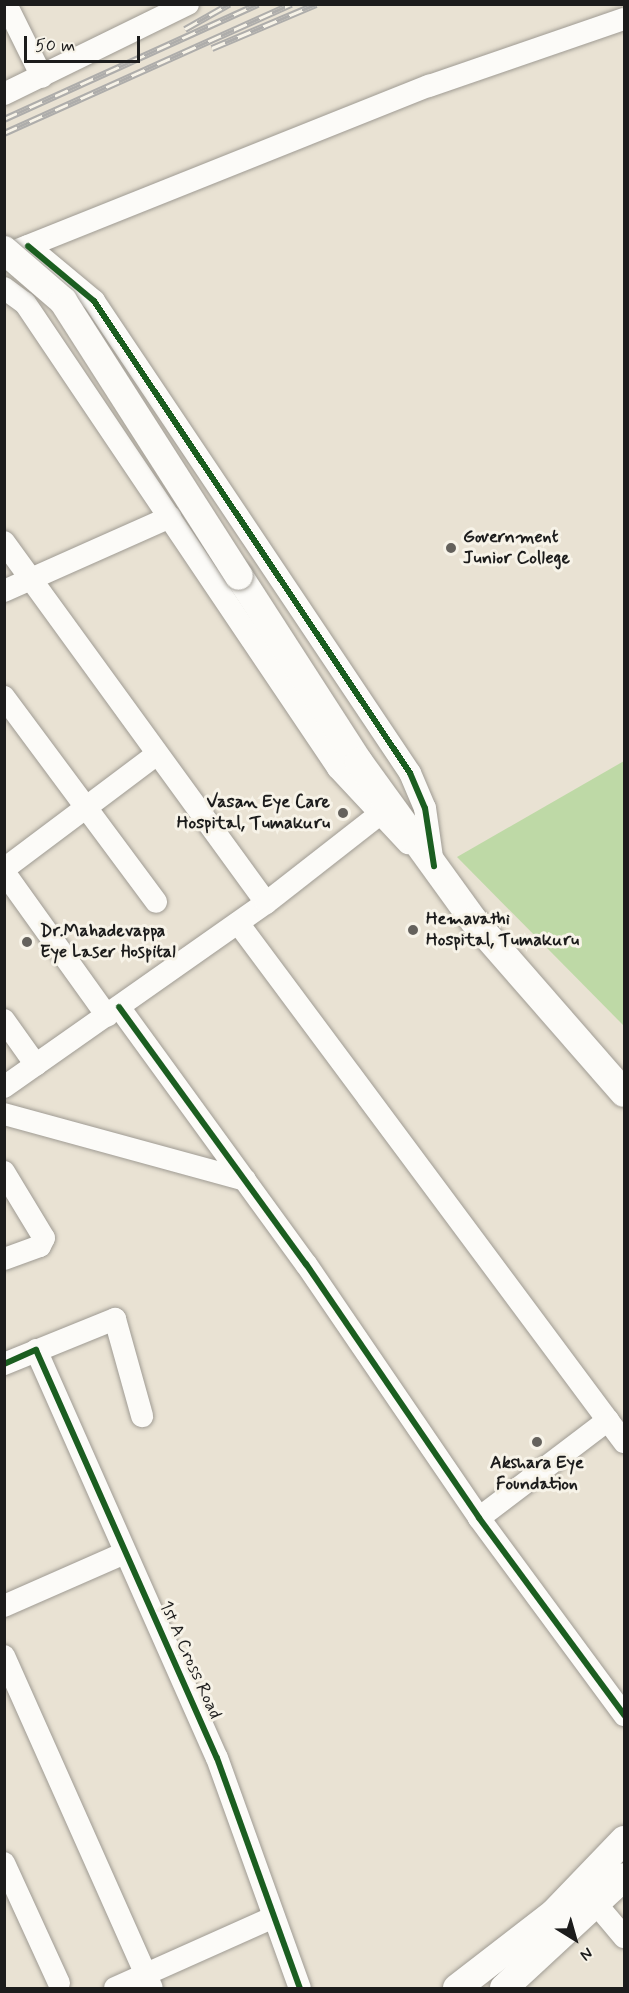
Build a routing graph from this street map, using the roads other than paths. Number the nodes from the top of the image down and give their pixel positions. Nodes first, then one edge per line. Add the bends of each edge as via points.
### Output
1 (6, 4) edge
2 (188, 4) edge
3 (624, 19) edge
4 (42, 77) junction
5 (4, 94) edge
6 (16, 248) edge
7 (4, 256) edge
8 (4, 288) edge
9 (170, 517) junction
10 (4, 542) edge
11 (29, 580) junction
12 (4, 591) edge
13 (4, 697) edge
14 (157, 754) junction
15 (86, 808) junction
16 (384, 811) junction
17 (434, 866) junction
18 (4, 871) edge
19 (156, 902) dead end
20 (266, 903) junction
21 (238, 923) junction
22 (113, 1012) junction
23 (4, 1020) edge
24 (36, 1065) junction
25 (4, 1088) edge
26 (624, 1093) edge
27 (4, 1114) edge
28 (4, 1172) edge
29 (245, 1180) junction
30 (4, 1259) edge
31 (36, 1350) junction
32 (4, 1364) edge
33 (142, 1416) dead end
34 (608, 1420) junction
35 (624, 1442) edge
36 (479, 1518) junction
37 (125, 1553) junction
38 (4, 1606) edge
39 (4, 1656) edge
40 (624, 1715) edge
41 (624, 1840) edge
42 (4, 1863) edge
43 (624, 1877) edge
44 (597, 1905) junction
45 (274, 1917) junction
46 (624, 1937) edge
47 (149, 1982) edge
48 (59, 1983) dead end
49 (115, 1989) edge
50 (300, 1989) edge
51 (458, 1989) edge
52 (504, 1989) edge

1 - 4 street
2 - 4 street
3 - 6 street via 429,86
4 - 5 street
6 - 7 street
6 - 16 main road, bridge via 63,301
6 - 17 street via 94,301 410,773 424,808
8 - 9 street via 25,303
9 - 11 street
9 - 16 street via 338,768
10 - 11 street
11 - 12 street
11 - 14 street
13 - 15 street
14 - 15 street
14 - 20 street
15 - 18 street
15 - 19 street
16 - 17 main road
16 - 20 street
17 - 26 main road via 474,921
18 - 22 street
20 - 21 street
21 - 22 street
21 - 34 street
22 - 24 street
22 - 29 street
23 - 24 street
24 - 25 street
27 - 29 street
28 - 30 street via 44,1238 40,1246
29 - 36 street
31 - 32 street
31 - 33 street via 115,1319
31 - 37 street, 1st A Cross Road
34 - 35 street
34 - 36 street
36 - 40 street
37 - 38 street
37 - 45 street, 1st A Cross Road via 217,1758
39 - 47 street
41 - 51 main road via 554,1913
42 - 48 street
43 - 44 main road
44 - 46 street
44 - 52 main road
45 - 47 street
45 - 50 street, 1st A Cross Road
47 - 49 street

